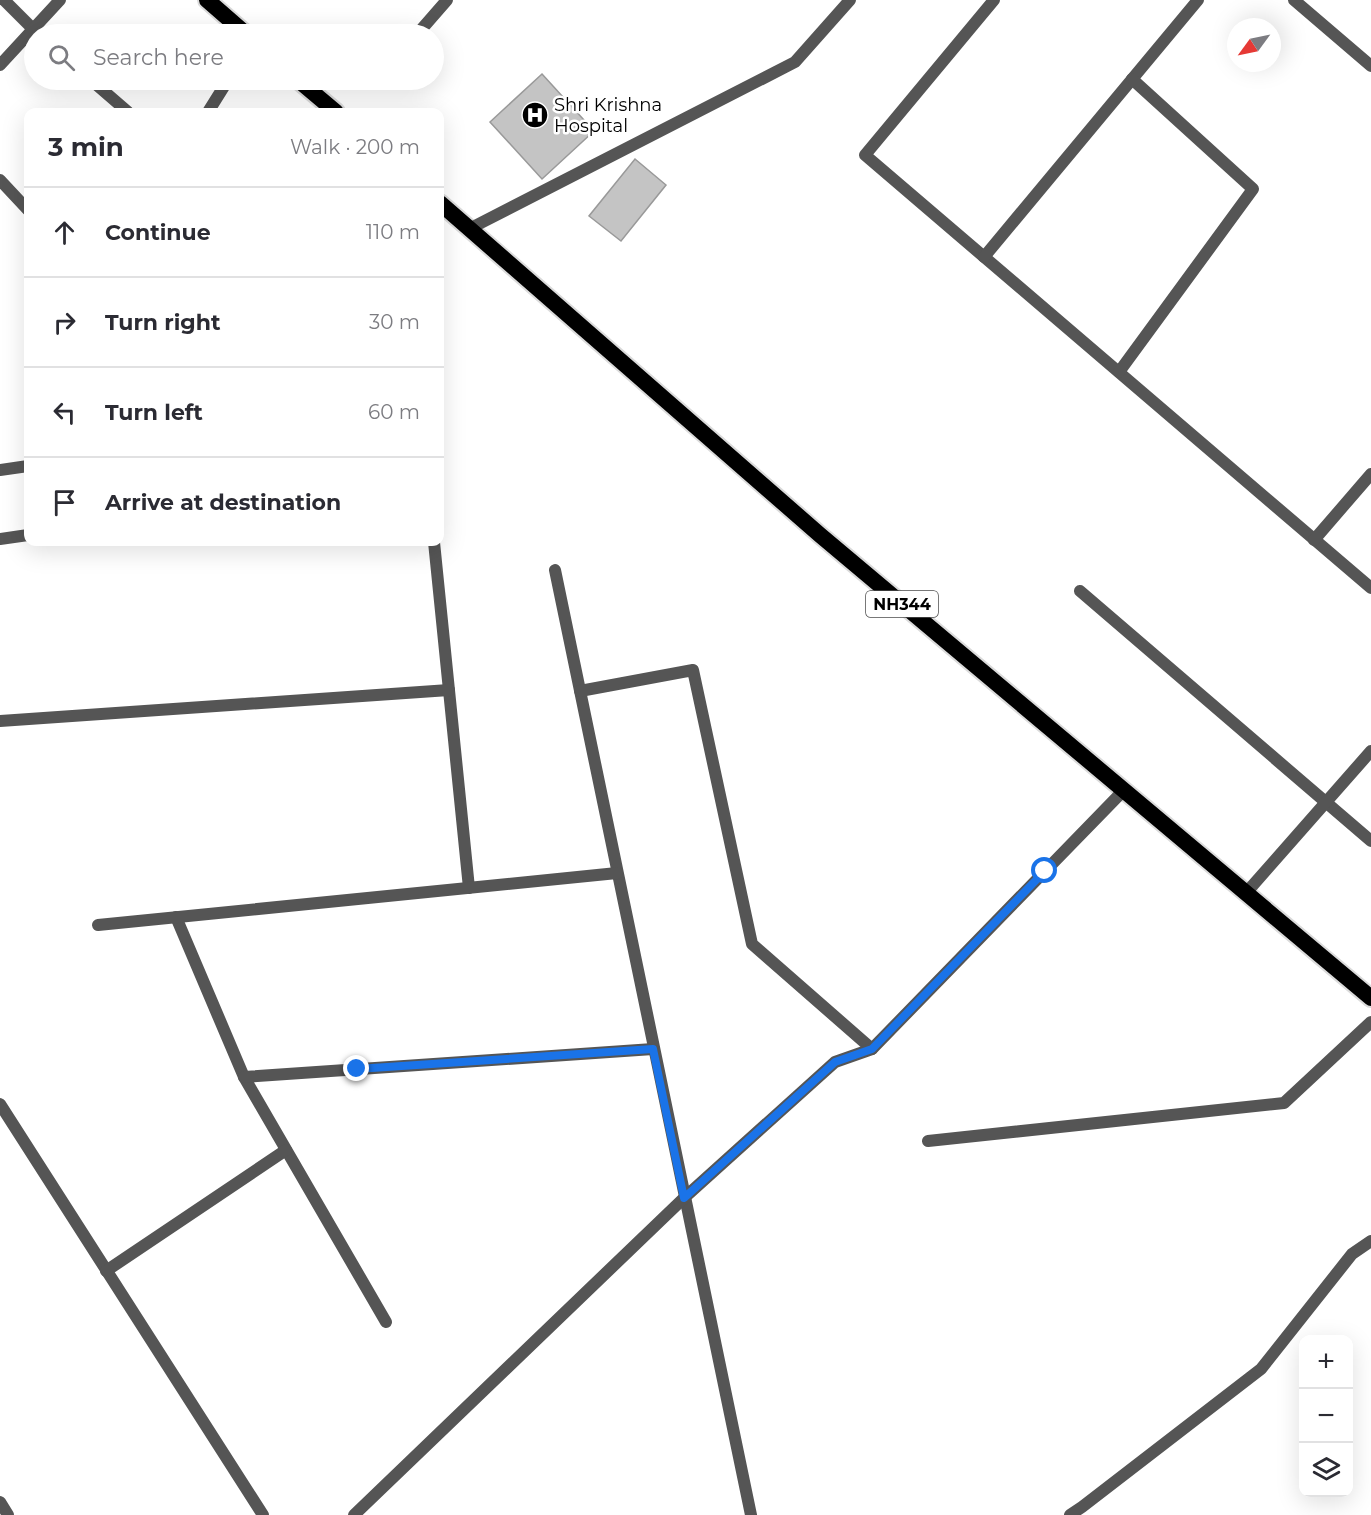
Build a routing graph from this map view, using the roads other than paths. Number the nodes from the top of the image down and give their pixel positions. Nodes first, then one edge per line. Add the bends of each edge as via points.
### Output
1 (4, 0) edge
2 (60, 0) edge
3 (207, 0) edge
4 (447, 0) edge
5 (850, 0) edge
6 (994, 0) edge
7 (1198, 0) edge
8 (1301, 2) edge
9 (28, 24) edge
10 (42, 24) edge
11 (235, 24) edge
12 (426, 24) edge
13 (24, 43) edge
14 (0, 64) edge
15 (1371, 66) edge
16 (1132, 79) junction
17 (103, 90) edge
18 (222, 90) edge
19 (310, 90) edge
20 (123, 108) edge
21 (210, 108) edge
22 (331, 108) edge
23 (0, 180) edge
24 (24, 206) edge
25 (444, 207) edge
26 (469, 229) junction
27 (984, 257) junction
28 (1119, 372) junction
29 (24, 467) edge
30 (0, 470) edge
31 (1371, 474) edge
32 (24, 536) edge
33 (0, 539) edge
34 (1314, 540) junction
35 (434, 546) edge
36 (555, 570) dead end
37 (1371, 588) edge
38 (1080, 591) dead end
39 (449, 690) junction
40 (580, 691) junction
41 (0, 721) edge
42 (1371, 752) edge
43 (1124, 790) junction
44 (1326, 802) junction
45 (1371, 841) edge
46 (617, 873) junction
47 (469, 888) junction
48 (1246, 894) junction
49 (176, 917) junction
50 (98, 925) dead end
51 (1371, 998) edge
52 (1371, 1022) edge
53 (653, 1049) junction
54 (872, 1049) junction
55 (244, 1077) junction
56 (0, 1104) edge
57 (928, 1141) dead end
58 (286, 1150) junction
59 (684, 1198) junction
60 (1371, 1240) edge
61 (106, 1271) junction
62 (386, 1322) dead end
63 (0, 1502) edge
64 (8, 1515) edge
65 (263, 1515) edge
66 (354, 1515) edge
67 (751, 1515) edge
68 (1070, 1515) edge

1 - 9 street
2 - 10 street
3 - 11 highway
4 - 12 street
5 - 26 street via 795,62
6 - 27 street via 865,155
7 - 16 street
8 - 15 street
13 - 14 street
16 - 27 street
16 - 28 street via 1253,189
17 - 20 street
18 - 21 street
19 - 22 highway
23 - 24 street
25 - 26 highway, NH344
26 - 43 highway, NH344 via 820,535
27 - 28 street
28 - 34 street
29 - 30 street
31 - 34 street
32 - 33 street
34 - 37 street
35 - 39 street
36 - 40 street
38 - 44 street
39 - 41 street
39 - 47 street
40 - 46 street
40 - 54 street via 693,670 752,944
42 - 44 street
43 - 48 highway, NH344
43 - 54 street
44 - 45 street
44 - 48 street
46 - 47 street
46 - 53 street
47 - 49 street
48 - 51 highway, NH344
49 - 50 street
49 - 55 street
52 - 57 street via 1284,1103
53 - 55 street
53 - 59 street
54 - 59 street via 835,1062
55 - 58 street
56 - 61 street
58 - 61 street
58 - 62 street
59 - 66 street
59 - 67 street
60 - 68 street via 1352,1254 1261,1369
61 - 65 street
63 - 64 street

